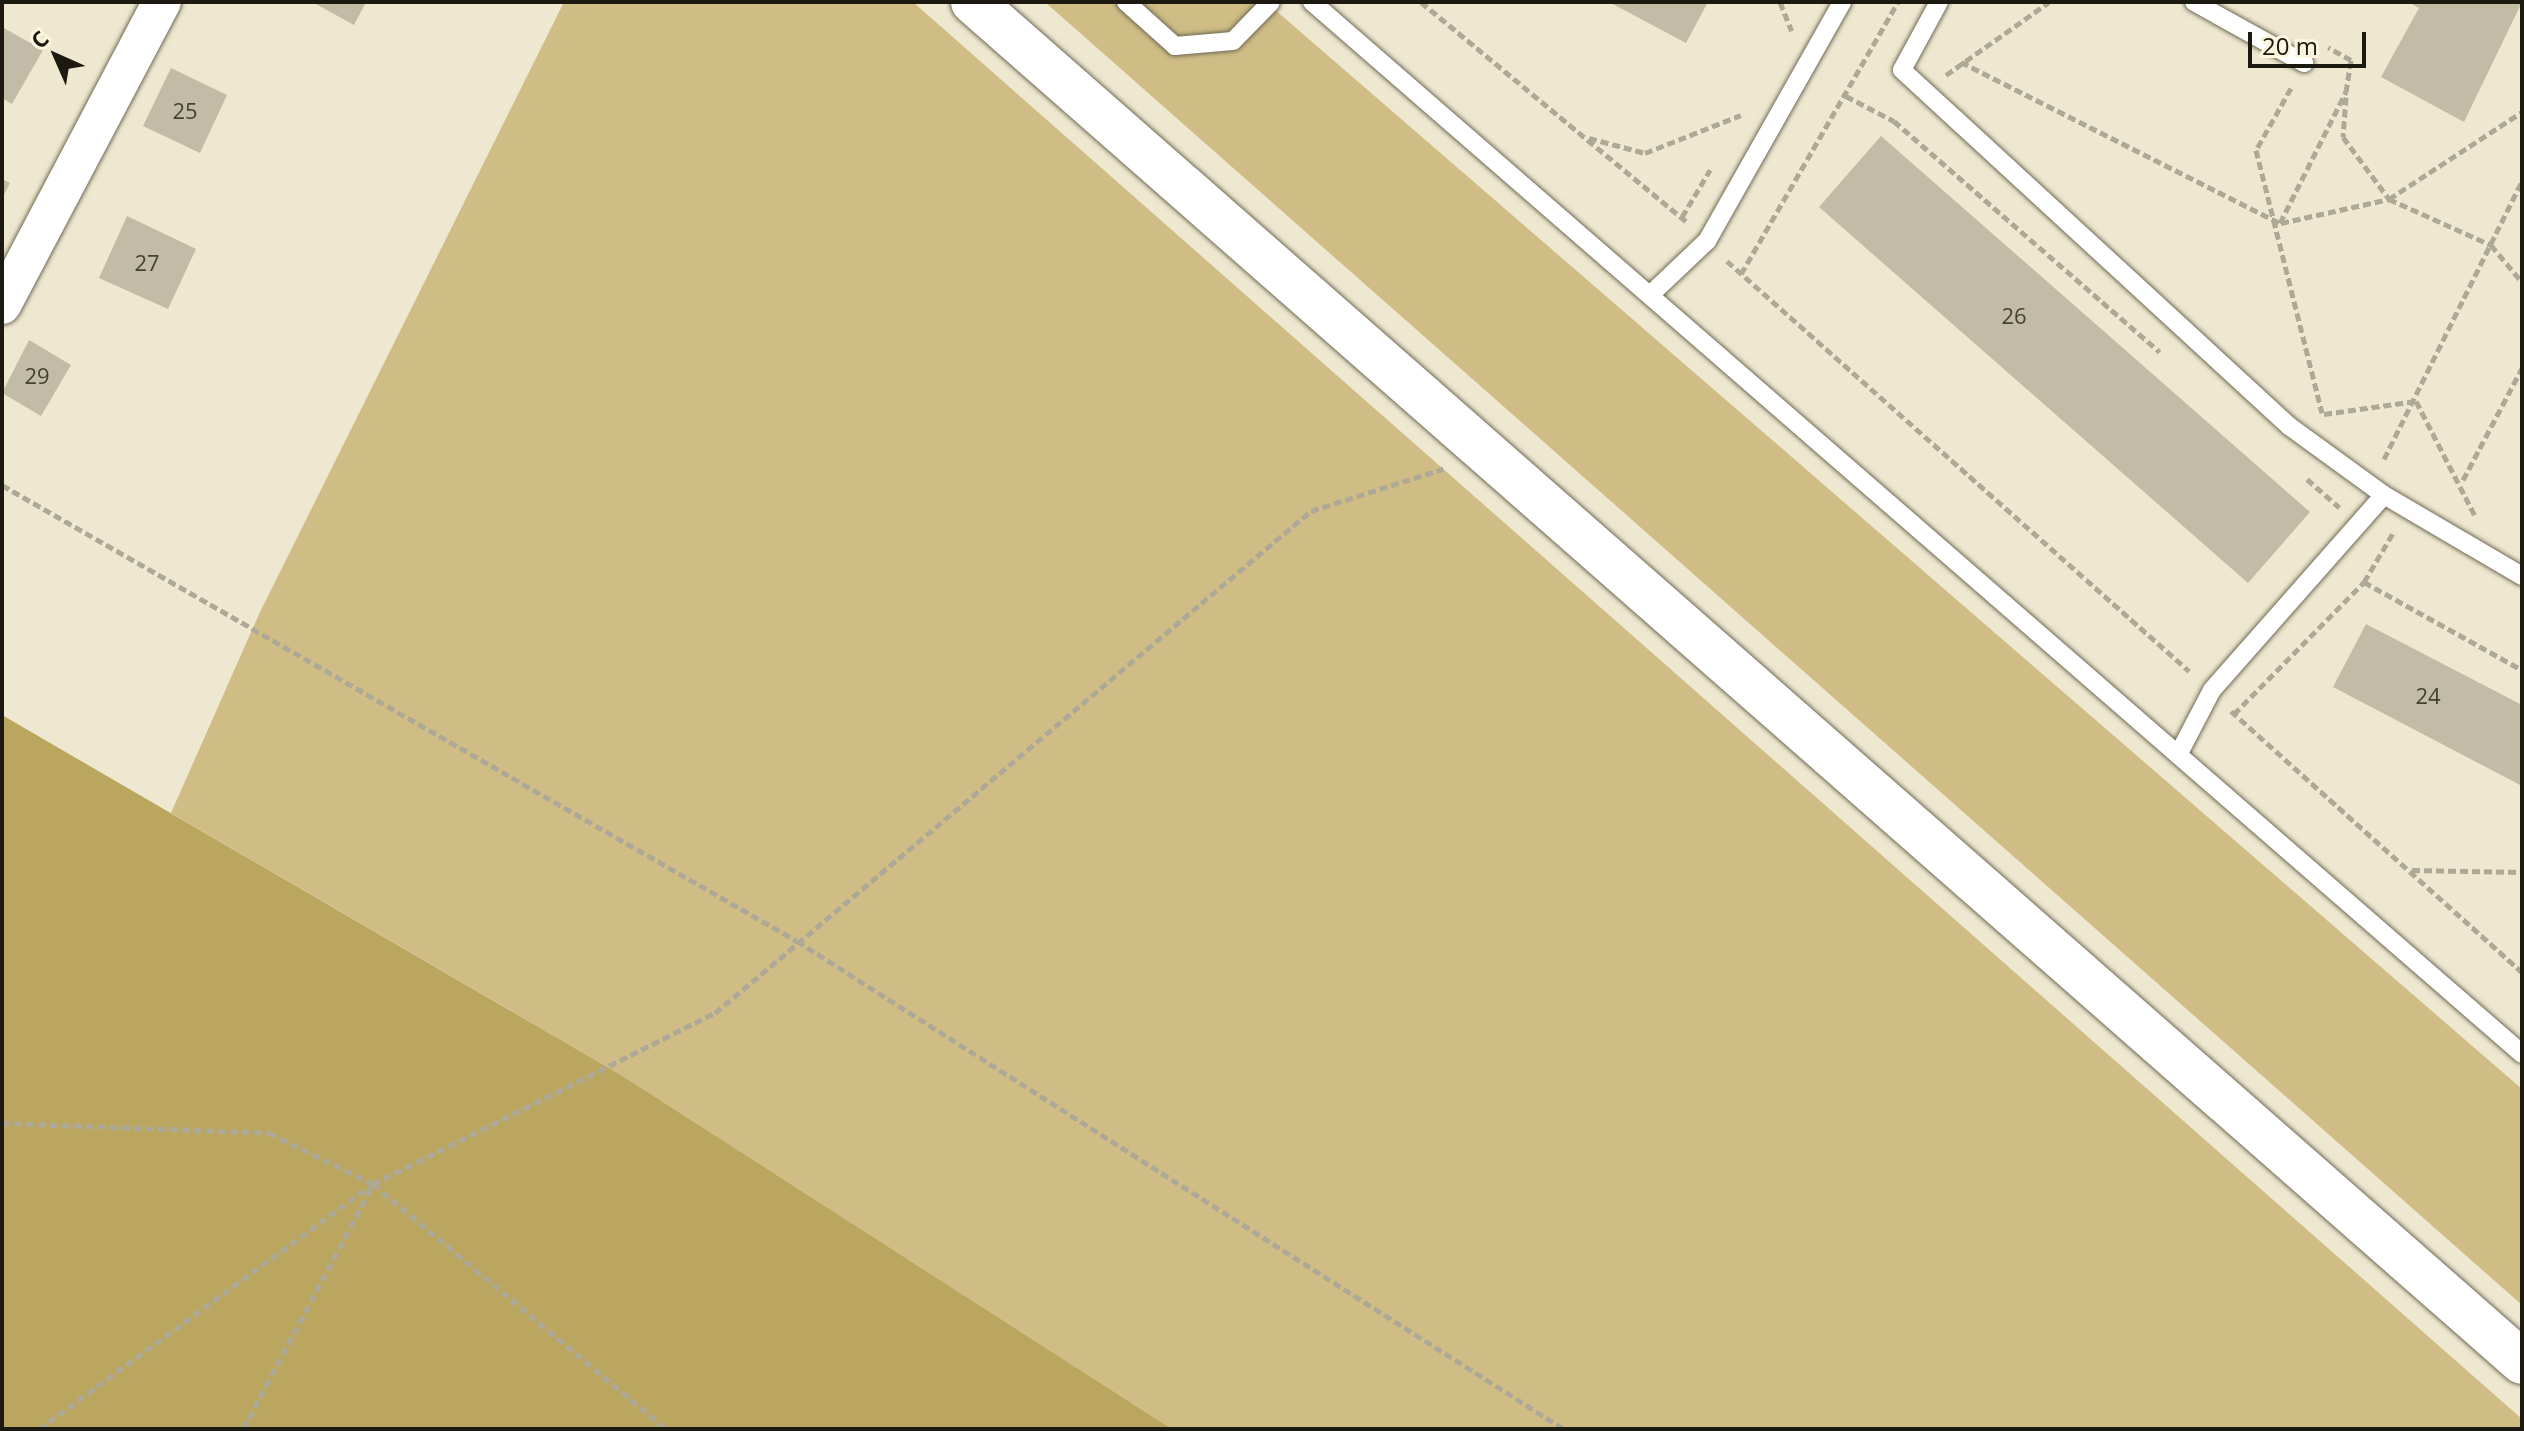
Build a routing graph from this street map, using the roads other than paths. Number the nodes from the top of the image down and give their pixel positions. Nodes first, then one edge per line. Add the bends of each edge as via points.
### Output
1 (162, 2) edge
2 (973, 2) edge
3 (1126, 2) edge
4 (1271, 2) edge
5 (1312, 2) edge
6 (1842, 2) edge
7 (1939, 2) edge
8 (2194, 2) edge
9 (2304, 63) road end
10 (1650, 295) junction
11 (2, 305) edge
12 (2384, 495) junction
13 (2522, 576) edge
14 (2178, 755) junction
15 (2522, 1054) edge
16 (2522, 1362) edge

1 - 11 street
2 - 16 highway
3 - 4 lane via 1175,46 1233,41
5 - 10 lane
6 - 10 lane via 1707,241
7 - 12 lane via 1902,70 2289,426 2335,464 2372,480
8 - 9 lane
10 - 14 lane
12 - 13 lane
12 - 14 lane via 2212,690
14 - 15 lane

